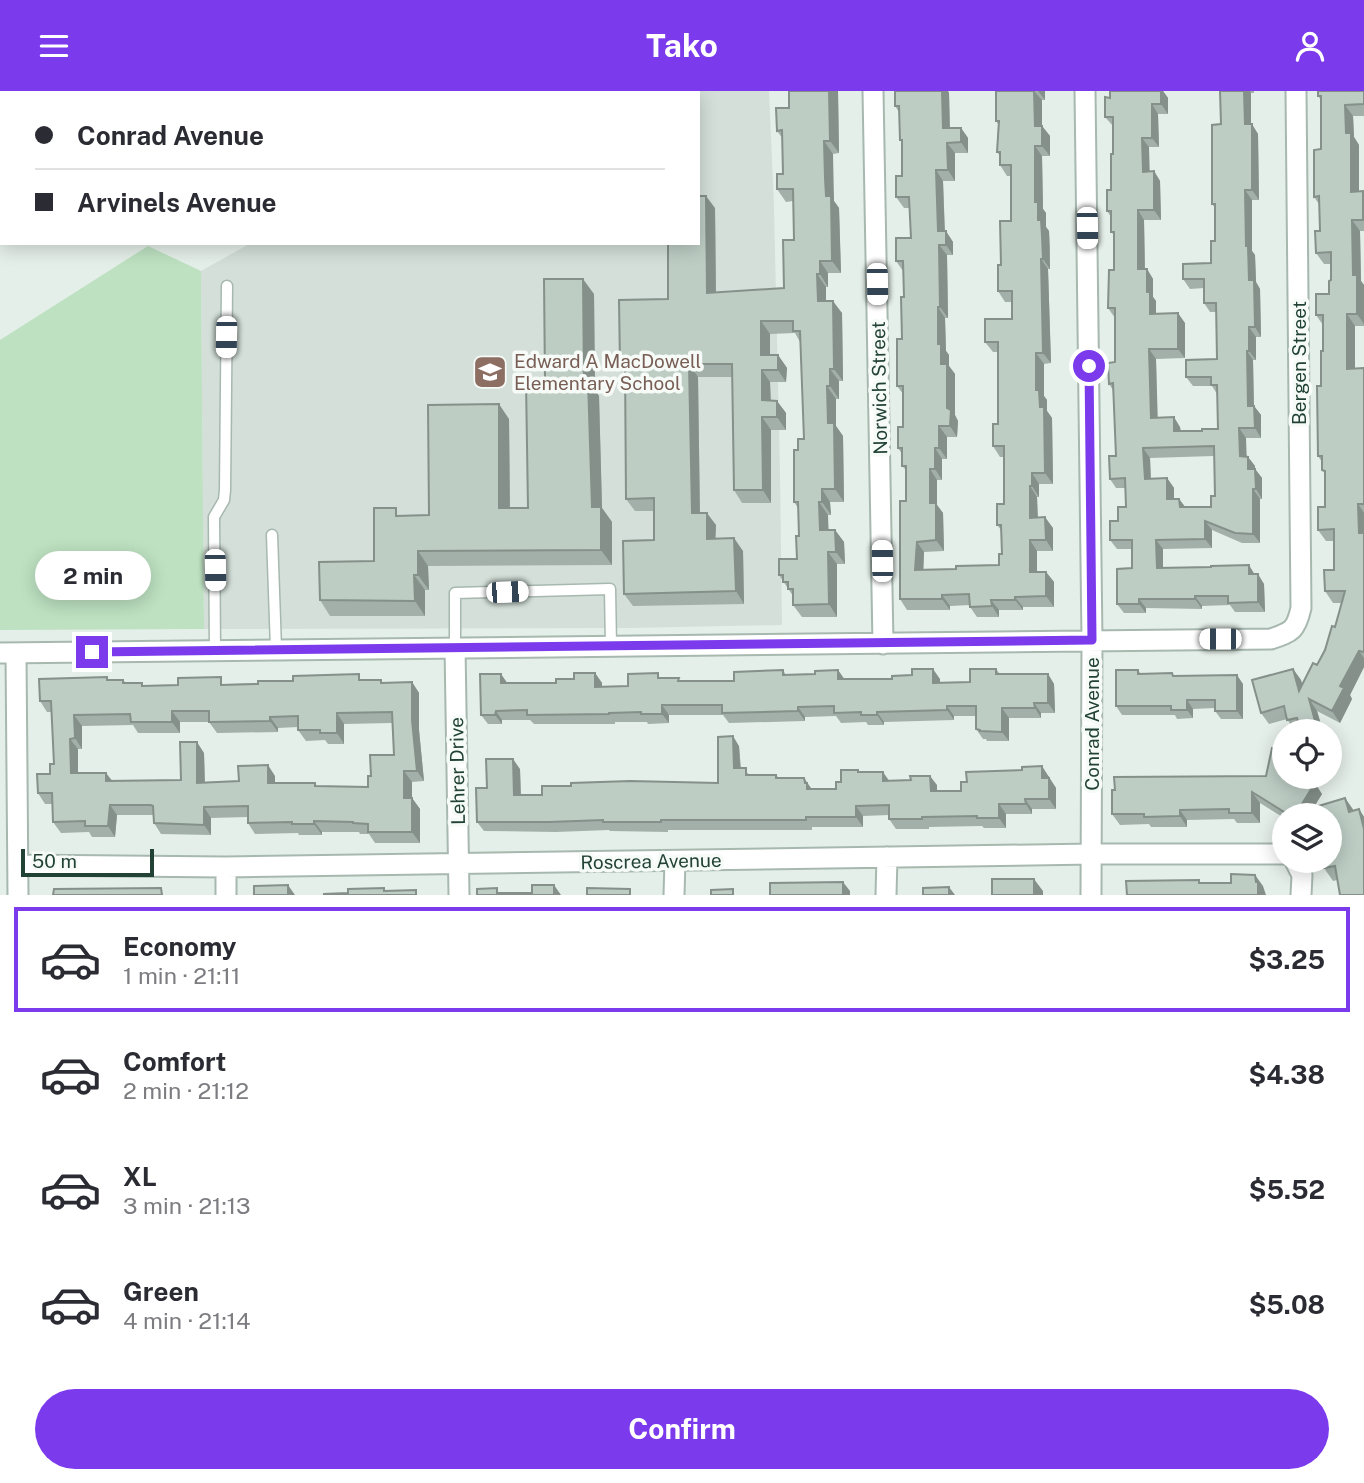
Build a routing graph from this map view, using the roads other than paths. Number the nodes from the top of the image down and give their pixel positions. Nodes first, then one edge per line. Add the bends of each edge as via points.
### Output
1 (873, 91) edge
2 (1085, 91) edge
3 (1296, 91) edge
4 (227, 286) dead end
5 (272, 535) dead end
6 (1092, 640) junction
7 (883, 644) junction
8 (611, 646) junction
9 (455, 647) junction
10 (276, 649) junction
11 (215, 650) junction
12 (8, 653) edge
13 (1093, 854) junction
14 (1272, 854) edge
15 (887, 857) junction
16 (675, 861) junction
17 (459, 863) junction
18 (18, 865) junction
19 (226, 867) junction
20 (1301, 873) edge
21 (18, 895) edge
22 (226, 895) edge
23 (459, 895) edge
24 (674, 895) edge
25 (886, 895) edge
26 (1091, 895) edge
27 (1301, 895) edge

1 - 7 street, Norwich Street
2 - 6 street, Conrad Avenue
3 - 6 street, Bergen Street via 1301,608 1297,623 1290,633 1271,639
4 - 11 lane via 225,490 214,517
5 - 10 lane
6 - 7 street
6 - 13 street, Conrad Avenue
7 - 8 street
8 - 9 street
8 - 9 lane via 610,589 455,593
9 - 10 street
9 - 17 street, Lehrer Drive
10 - 11 street
11 - 12 street
12 - 18 street
13 - 14 street, Roscrea Avenue
13 - 15 street, Roscrea Avenue
13 - 26 street, Conrad Avenue
15 - 16 street, Roscrea Avenue
15 - 25 street
16 - 17 street, Roscrea Avenue
16 - 24 street
17 - 19 street, Roscrea Avenue
17 - 23 street, Lehrer Drive
18 - 19 street, Roscrea Avenue
18 - 21 street
19 - 22 street
20 - 27 street

